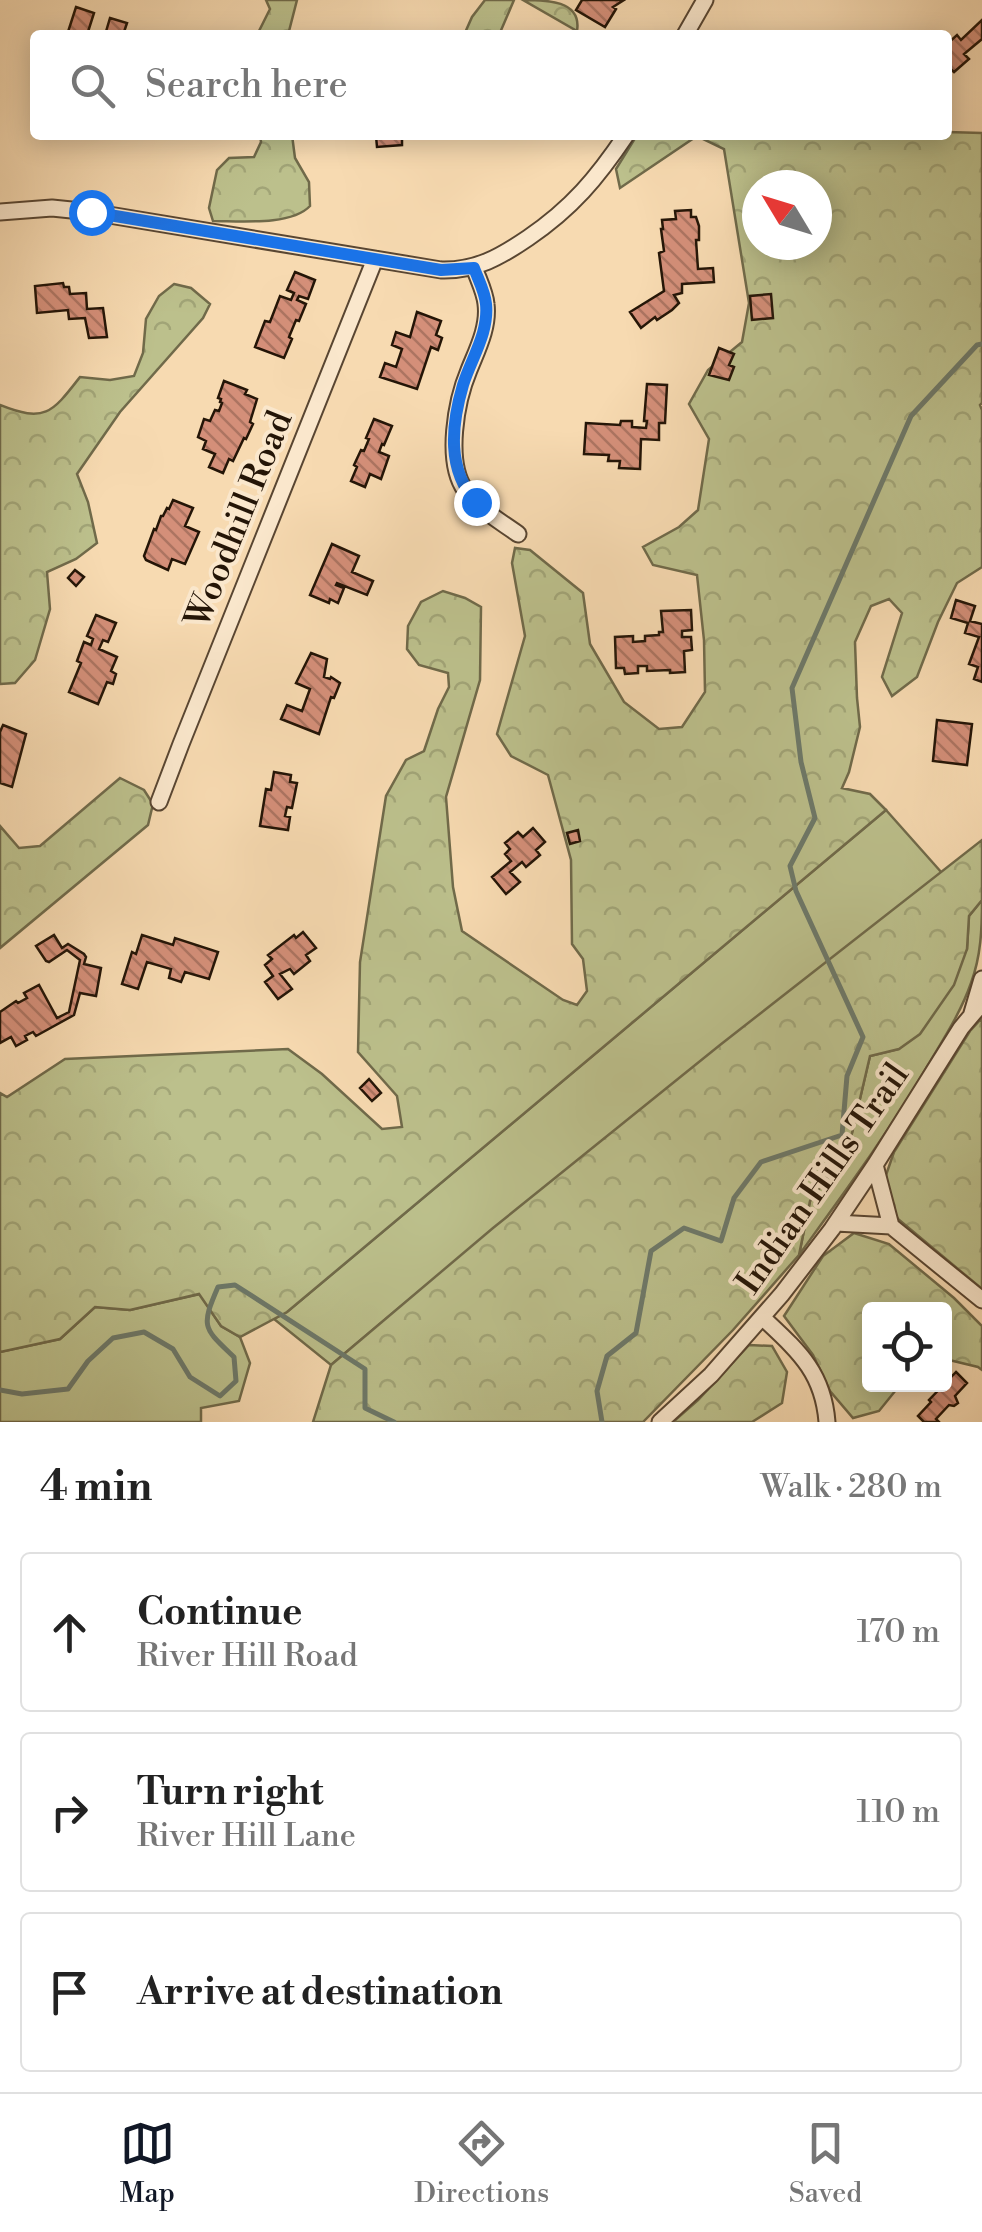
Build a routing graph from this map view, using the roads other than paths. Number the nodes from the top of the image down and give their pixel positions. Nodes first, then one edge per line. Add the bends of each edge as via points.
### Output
1 (706, 0) edge
2 (689, 30) edge
3 (623, 140) edge
4 (0, 212) edge
5 (375, 259) junction
6 (474, 268) junction
7 (518, 534) dead end
8 (159, 802) dead end
9 (982, 979) edge
10 (977, 1009) edge
11 (875, 1166) junction
12 (836, 1223) junction
13 (891, 1226) junction
14 (982, 1300) edge
15 (762, 1317) junction
16 (660, 1422) edge
17 (828, 1422) edge

1 - 2 street
3 - 6 street via 569,207
4 - 5 street via 91,212
5 - 6 street
5 - 8 street, Woodhill Road
6 - 7 street via 486,305 458,410 454,461 465,490
9 - 10 street, Indian Hills Trail
10 - 11 street, Indian Hills Trail
11 - 12 street, Indian Hills Trail
11 - 13 street
12 - 13 street
12 - 15 street, Indian Hills Trail
13 - 14 street
15 - 16 street, Indian Hills Trail
15 - 17 street via 812,1370

